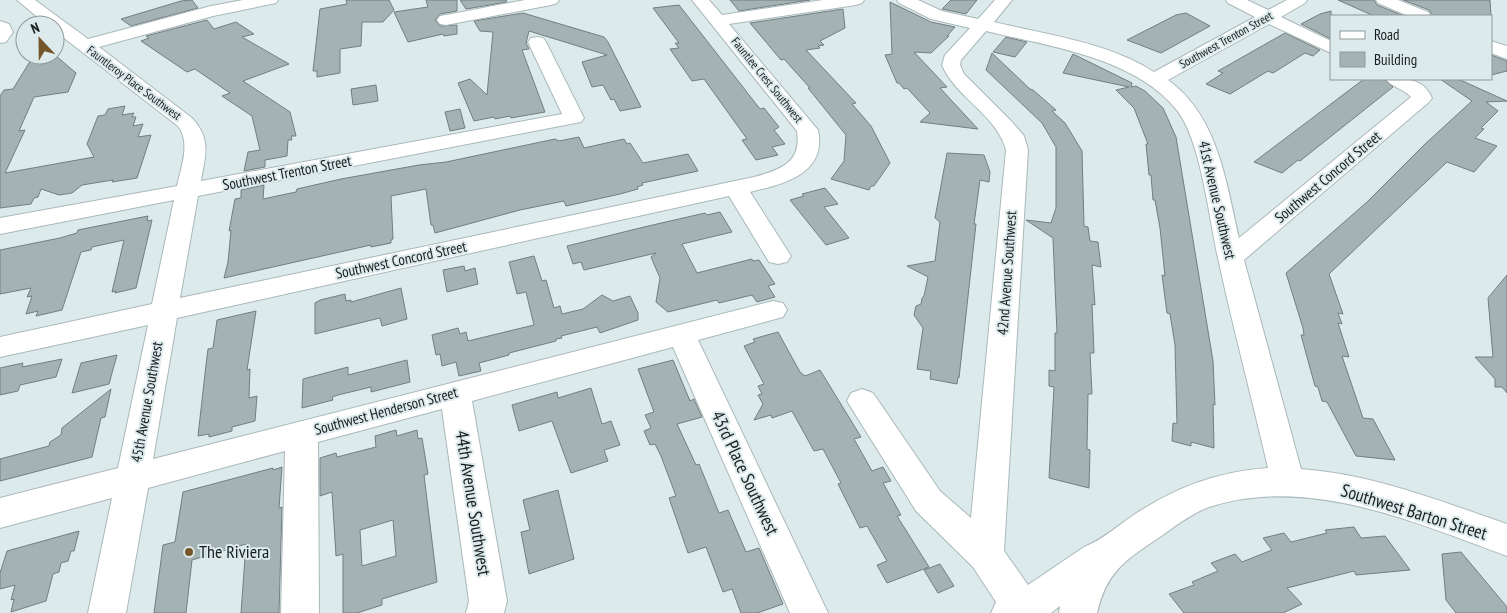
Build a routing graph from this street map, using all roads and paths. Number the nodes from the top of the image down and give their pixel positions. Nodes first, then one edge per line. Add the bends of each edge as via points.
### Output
1 (25, 0) edge
2 (270, 0) edge
3 (551, 0) edge
4 (700, 0) edge
5 (856, 0) edge
6 (905, 0) edge
7 (1004, 0) edge
8 (1234, 0) edge
9 (1298, 0) edge
10 (1384, 0) edge
11 (520, 3) edge
12 (1420, 15) edge
13 (1266, 16) junction
14 (446, 20) dead end
15 (718, 21) junction
16 (982, 25) junction
17 (0, 26) edge
18 (0, 38) edge
19 (537, 42) dead end
20 (84, 46) junction
21 (1492, 46) edge
22 (1330, 48) edge
23 (1507, 52) edge
24 (1154, 80) junction
25 (1397, 80) edge
26 (799, 166) joint
27 (735, 187) junction
28 (187, 192) junction
29 (0, 226) edge
30 (778, 256) dead end
31 (1231, 258) junction
32 (773, 310) dead end
33 (164, 311) junction
34 (681, 333) junction
35 (0, 347) edge
36 (455, 393) junction
37 (862, 401) dead end
38 (302, 434) junction
39 (133, 478) junction
40 (1288, 483) junction
41 (0, 514) edge
42 (1507, 540) edge
43 (1115, 546) junction
44 (986, 555) junction
45 (1019, 612) edge
46 (107, 613) edge
47 (300, 613) edge
48 (485, 613) edge
49 (810, 613) edge
50 (1078, 613) edge

1 - 20 street, Fauntleroy Place Southwest
2 - 20 street via 211,11
3 - 11 street
4 - 15 street, Fauntlee Crest Southwest
5 - 15 street
6 - 16 street, 41st Avenue Southwest via 942,17
7 - 16 street
8 - 13 street
9 - 13 street, Southwest Trenton Street
10 - 12 street
11 - 14 street
13 - 22 street
13 - 24 street, Southwest Trenton Street
15 - 26 street, Fauntlee Crest Southwest via 807,130 810,148 807,158
16 - 24 street, 41st Avenue Southwest via 1099,54
16 - 44 street, 42nd Avenue Southwest via 952,59 951,65 956,76 1009,131 1017,150
17 - 18 street via 4,32
19 - 28 street, Southwest Trenton Street via 574,118
20 - 28 street, Fauntleroy Place Southwest via 185,122 191,130 196,145
21 - 23 street
24 - 31 street, 41st Avenue Southwest via 1184,105 1202,135
25 - 31 street, Southwest Concord Street via 1421,94 1418,103
26 - 27 street, Southwest Concord Street via 777,177
27 - 30 street
27 - 33 street, Southwest Concord Street
28 - 29 street, Southwest Trenton Street
28 - 33 street, 45th Avenue Southwest
31 - 40 street, 41st Avenue Southwest
32 - 34 street, Southwest Henderson Street
33 - 35 street, Southwest Concord Street
33 - 39 street, 45th Avenue Southwest
34 - 36 street, Southwest Henderson Street
34 - 49 street, 43rd Place Southwest
36 - 38 street, Southwest Henderson Street
36 - 48 street, 44th Avenue Southwest via 488,601
37 - 44 street via 928,501
38 - 39 street, Southwest Henderson Street
38 - 47 street
39 - 41 street, Southwest Henderson Street
39 - 46 street, 45th Avenue Southwest
40 - 42 street, Southwest Barton Street via 1334,488 1383,499
40 - 43 street, Southwest Barton Street via 1242,485 1202,495
43 - 45 street
43 - 50 street, Southwest Barton Street via 1090,574
44 - 45 street

